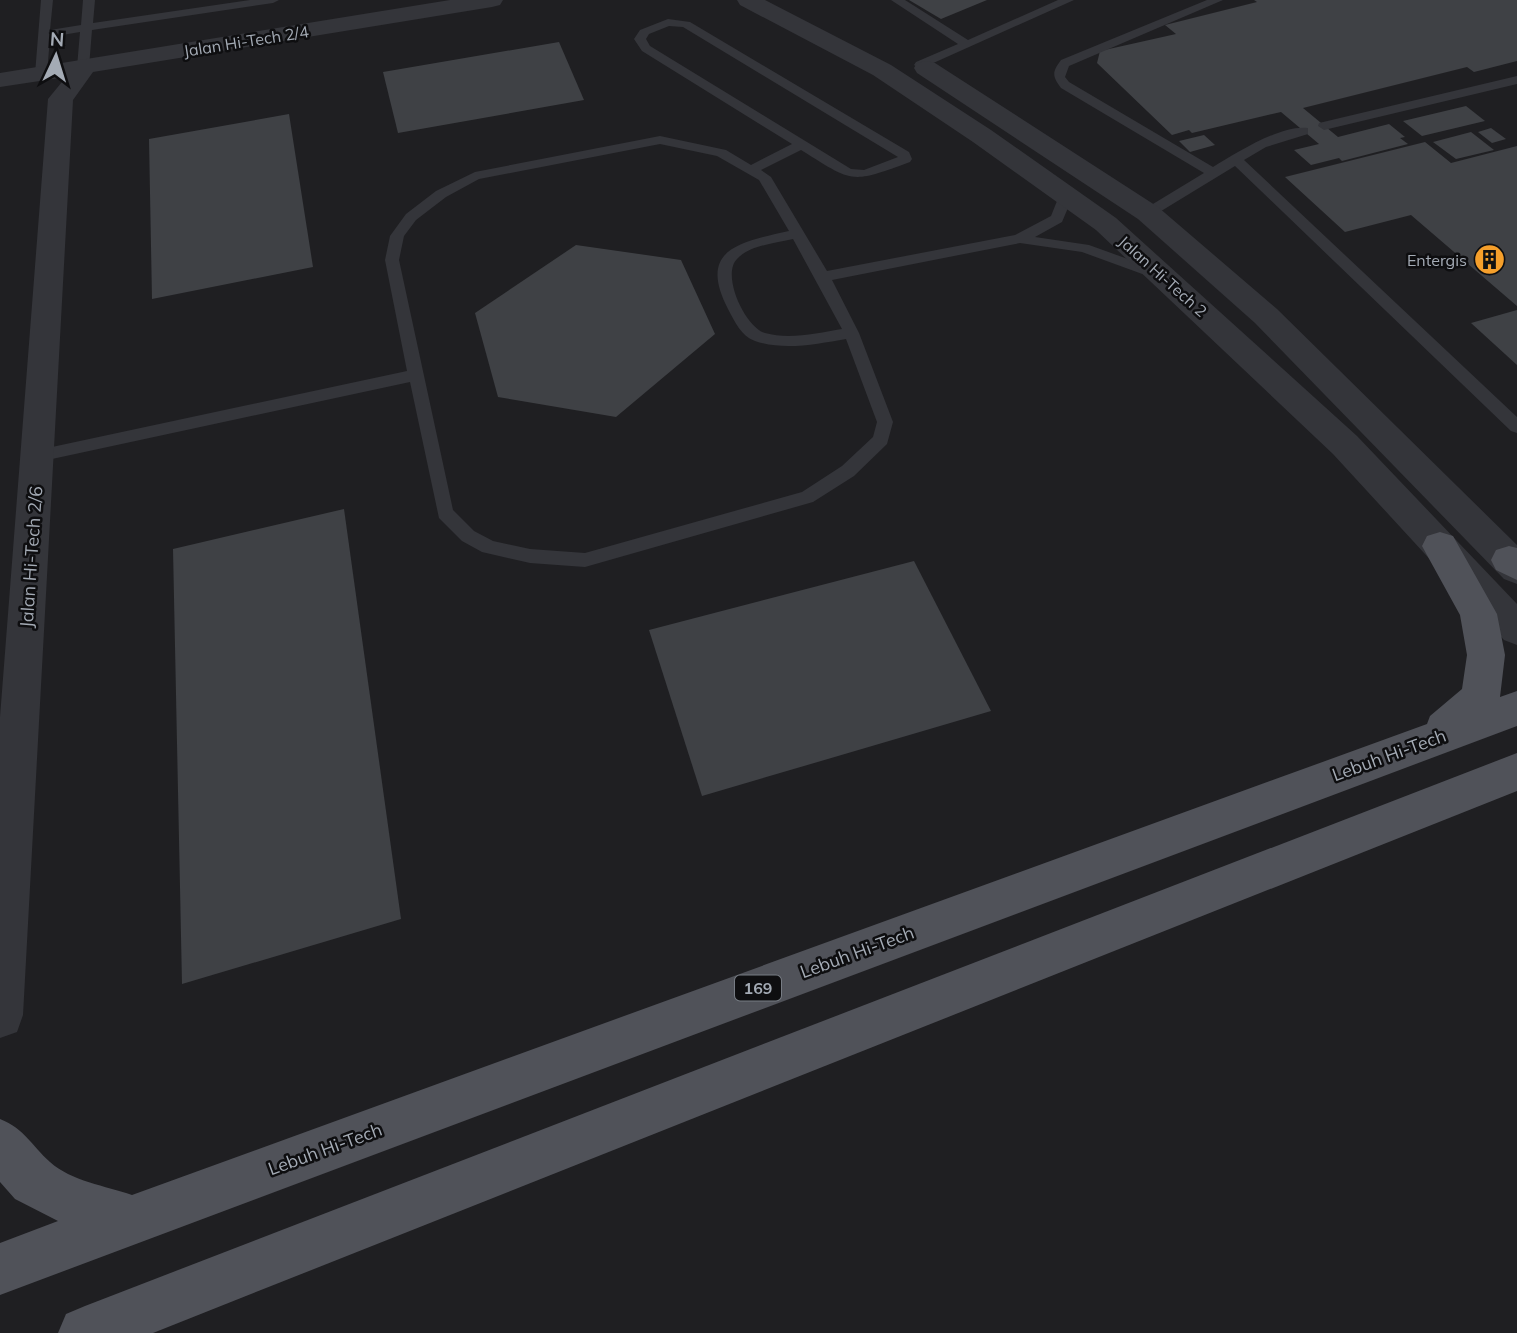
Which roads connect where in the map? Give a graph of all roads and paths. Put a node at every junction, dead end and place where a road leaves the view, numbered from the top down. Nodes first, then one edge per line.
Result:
1 (47, 0) edge
2 (89, 0) edge
3 (273, 0) edge
4 (492, 0) edge
5 (748, 0) edge
6 (797, 0) edge
7 (897, 0) edge
8 (1068, 0) edge
9 (1217, 0) edge
10 (87, 28) junction
11 (44, 34) junction
12 (966, 44) junction
13 (920, 65) junction
14 (83, 67) junction
15 (0, 80) edge
16 (1517, 80) edge
17 (51, 86) junction
18 (1324, 126) dead end
19 (1303, 131) dead end
20 (803, 144) junction
21 (1236, 159) junction
22 (751, 170) junction
23 (1213, 173) junction
24 (1066, 196) junction
25 (1148, 213) junction
26 (798, 233) junction
27 (1019, 239) junction
28 (824, 277) junction
29 (1168, 279) junction
30 (851, 333) junction
31 (415, 375) junction
32 (1517, 427) edge
33 (38, 456) junction
34 (1440, 546) junction
35 (1515, 565) edge
36 (1517, 629) edge
37 (1517, 708) edge
38 (1432, 740) junction
39 (1517, 772) edge
40 (1495, 790) edge
41 (0, 1015) edge
42 (0, 1143) edge
43 (131, 1220) junction
44 (0, 1269) edge
45 (85, 1333) edge

1 - 11 lane, Jalan Hi-Tech 2/6
2 - 10 lane
3 - 10 lane
4 - 14 street, Jalan Hi-Tech 2/4
5 - 24 street, Jalan Hi-Tech 2
6 - 13 street
7 - 12 lane
8 - 12 lane
9 - 23 lane
10 - 11 lane
10 - 14 lane
11 - 17 lane, Jalan Hi-Tech 2/6
12 - 13 lane
13 - 25 street
14 - 17 street
15 - 17 street
16 - 18 lane
17 - 33 street, Jalan Hi-Tech 2/6
19 - 21 lane
20 - 20 lane
20 - 22 lane
21 - 23 lane
21 - 32 lane
22 - 26 lane
22 - 31 lane
23 - 25 lane
24 - 27 lane
24 - 29 street, Jalan Hi-Tech 2
25 - 35 street
26 - 28 lane
26 - 30 lane
27 - 28 lane
27 - 29 lane
28 - 30 lane
29 - 34 street, Jalan Hi-Tech 2
30 - 31 lane
31 - 33 lane
33 - 41 street, Jalan Hi-Tech 2/6
34 - 36 street, Jalan Hi-Tech 2
34 - 38 main road
37 - 38 main road, Lebuh Hi-Tech / 169
38 - 43 main road, Lebuh Hi-Tech / 169
39 - 40 main road
40 - 45 main road
42 - 43 main road
43 - 44 main road, Lebuh Hi-Tech / 169

